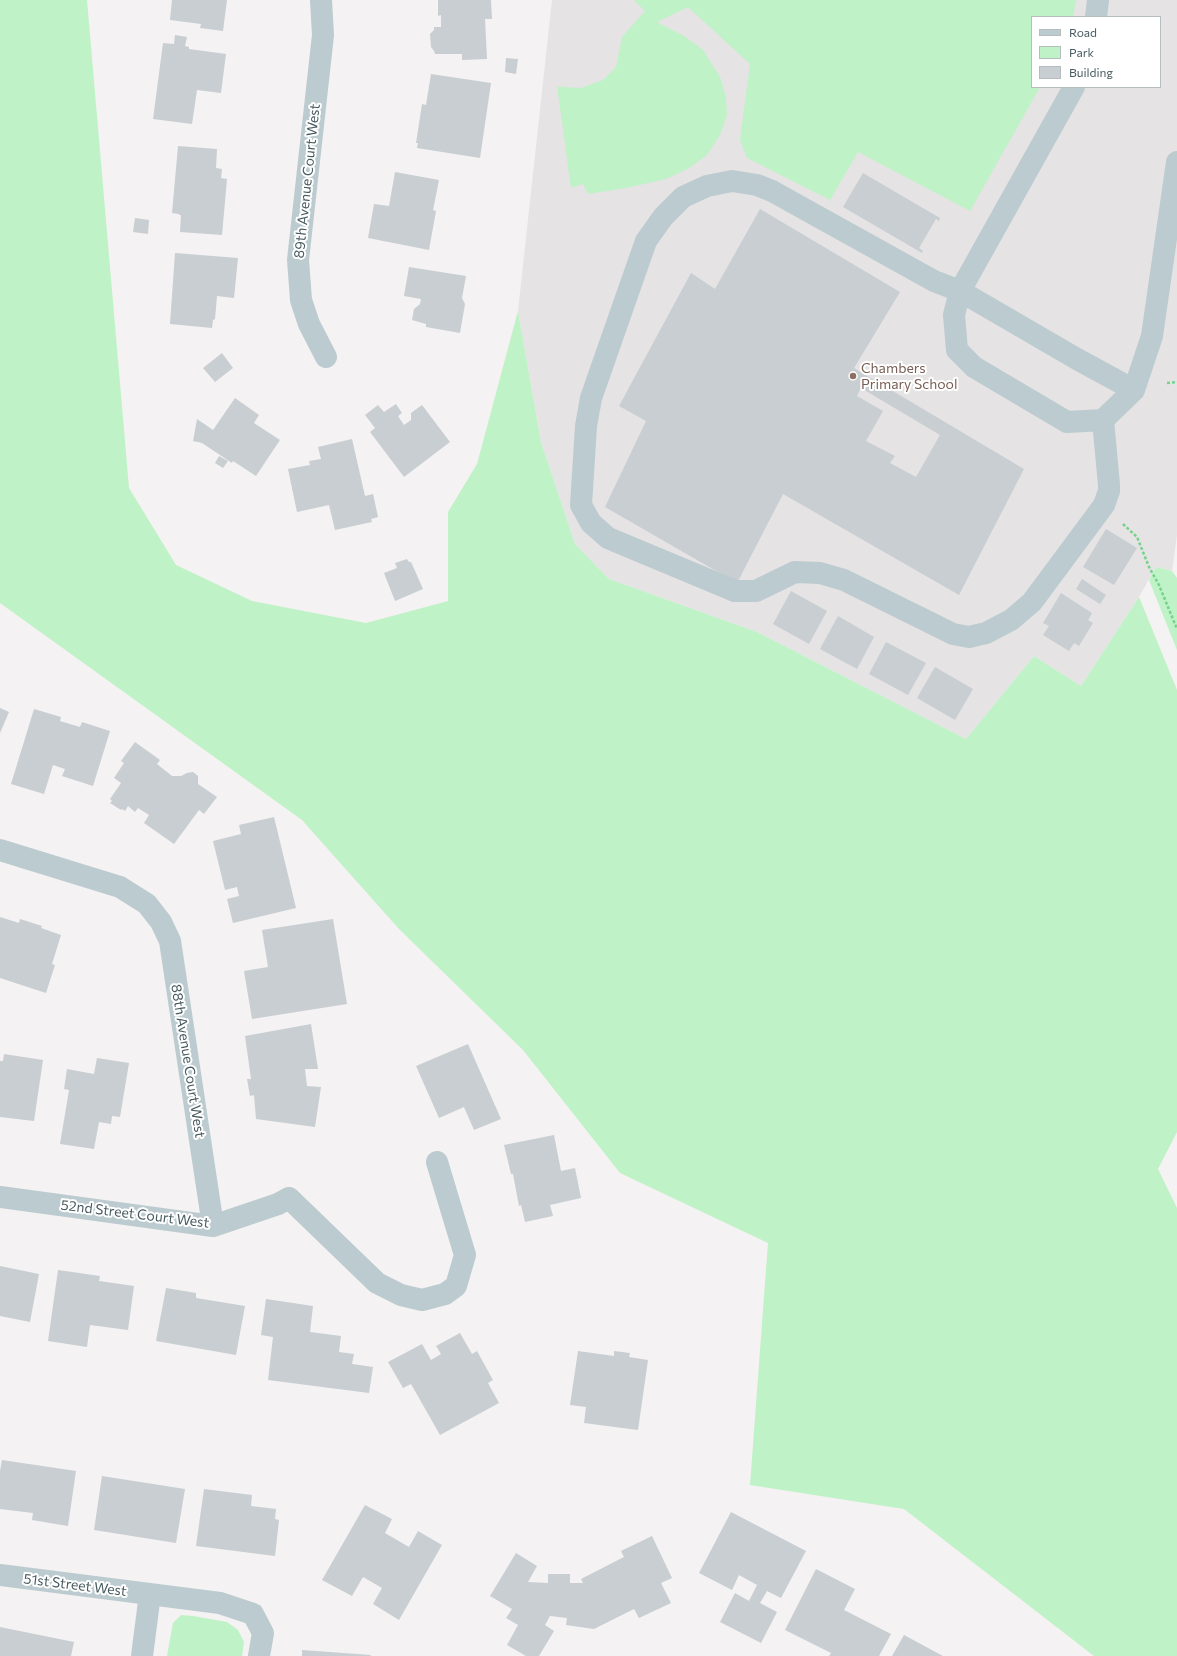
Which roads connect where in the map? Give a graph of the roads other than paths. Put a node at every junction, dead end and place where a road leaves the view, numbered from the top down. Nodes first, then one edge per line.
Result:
1 (321, 0) edge
2 (1098, 0) edge
3 (1096, 16) edge
4 (1073, 88) edge
5 (1177, 162) edge
6 (960, 291) junction
7 (326, 357) dead end
8 (1134, 390) junction
9 (1103, 420) junction
10 (0, 850) edge
11 (437, 1162) dead end
12 (0, 1196) edge
13 (213, 1226) junction
14 (0, 1575) edge
15 (150, 1594) junction
16 (142, 1656) edge
17 (259, 1656) edge

1 - 7 street, 89th Avenue Court West
2 - 3 street
4 - 6 street
5 - 8 street
6 - 8 street
6 - 9 street
6 - 9 street
8 - 9 street
10 - 13 street, 88th Avenue Court West
11 - 13 street, 52nd Street Court West
12 - 13 street, 52nd Street Court West
14 - 15 street, 51st Street West
15 - 16 street
15 - 17 street, 51st Street West

